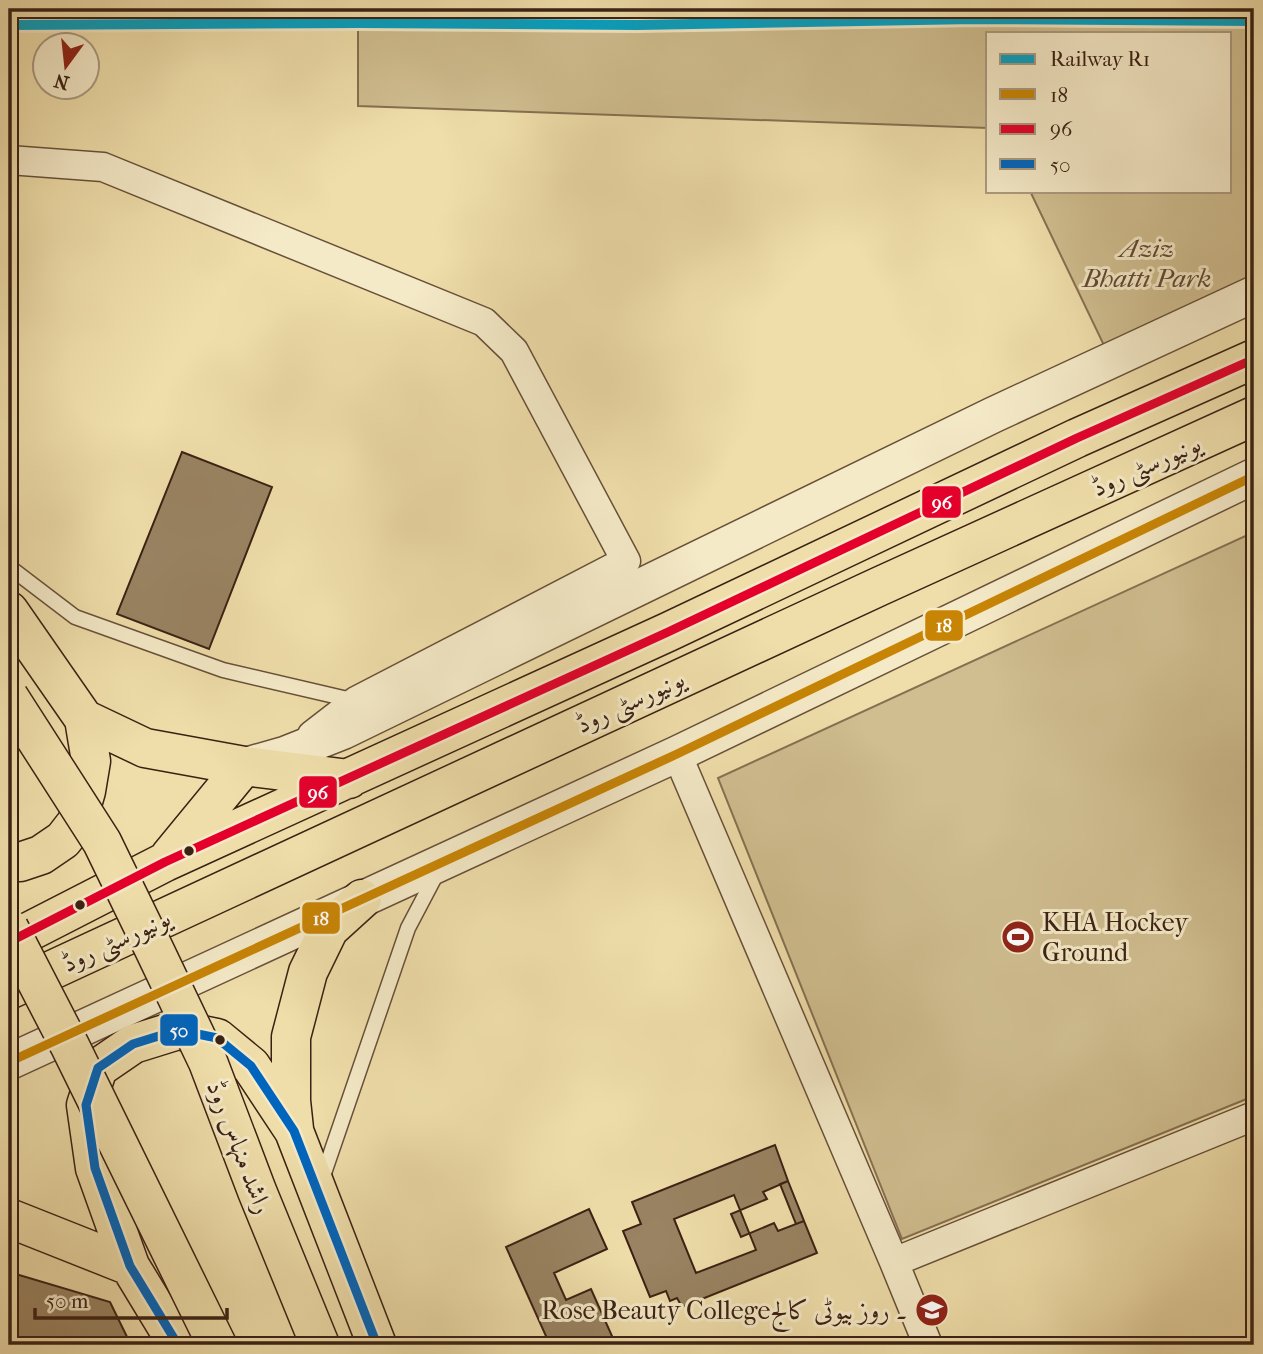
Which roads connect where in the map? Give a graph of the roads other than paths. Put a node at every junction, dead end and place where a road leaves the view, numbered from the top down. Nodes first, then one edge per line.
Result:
1 (9, 160) edge
2 (1254, 294) edge
3 (1254, 359) edge
4 (1254, 416) edge
5 (1254, 476) edge
6 (9, 564) edge
7 (632, 575) junction
8 (9, 611) edge
9 (9, 697) edge
10 (356, 701) junction
11 (84, 719) junction
12 (286, 754) junction
13 (677, 754) junction
14 (244, 766) junction
15 (349, 779) junction
16 (9, 860) edge
17 (165, 862) junction
18 (442, 863) junction
19 (362, 899) junction
20 (9, 928) edge
21 (9, 942) edge
22 (9, 990) edge
23 (9, 1062) edge
24 (1254, 1116) edge
25 (294, 1131) junction
26 (317, 1191) junction
27 (9, 1218) edge
28 (894, 1262) junction
29 (130, 1266) junction
30 (178, 1345) edge
31 (217, 1345) edge
32 (320, 1345) edge
33 (377, 1345) edge
34 (928, 1345) edge

1 - 7 street
2 - 7 street
3 - 15 main road, یونیورسٹی روڈ
4 - 22 main road, یونیورسٹی روڈ
5 - 13 street
6 - 10 lane
7 - 10 street
7 - 12 street
8 - 11 main road
9 - 32 main road, راشد منہاس روڈ, bridge
10 - 12 street
11 - 14 main road
11 - 16 main road
12 - 14 street
13 - 18 street
13 - 28 street
14 - 15 main road
14 - 17 main road
15 - 17 main road, یونیورسٹی روڈ
17 - 21 main road, یونیورسٹی روڈ
18 - 19 street
18 - 26 lane
19 - 23 street
19 - 25 main road
20 - 31 main road, bridge
24 - 28 street
25 - 26 main road
25 - 29 main road
26 - 33 main road
27 - 29 main road
28 - 34 street
29 - 30 main road

